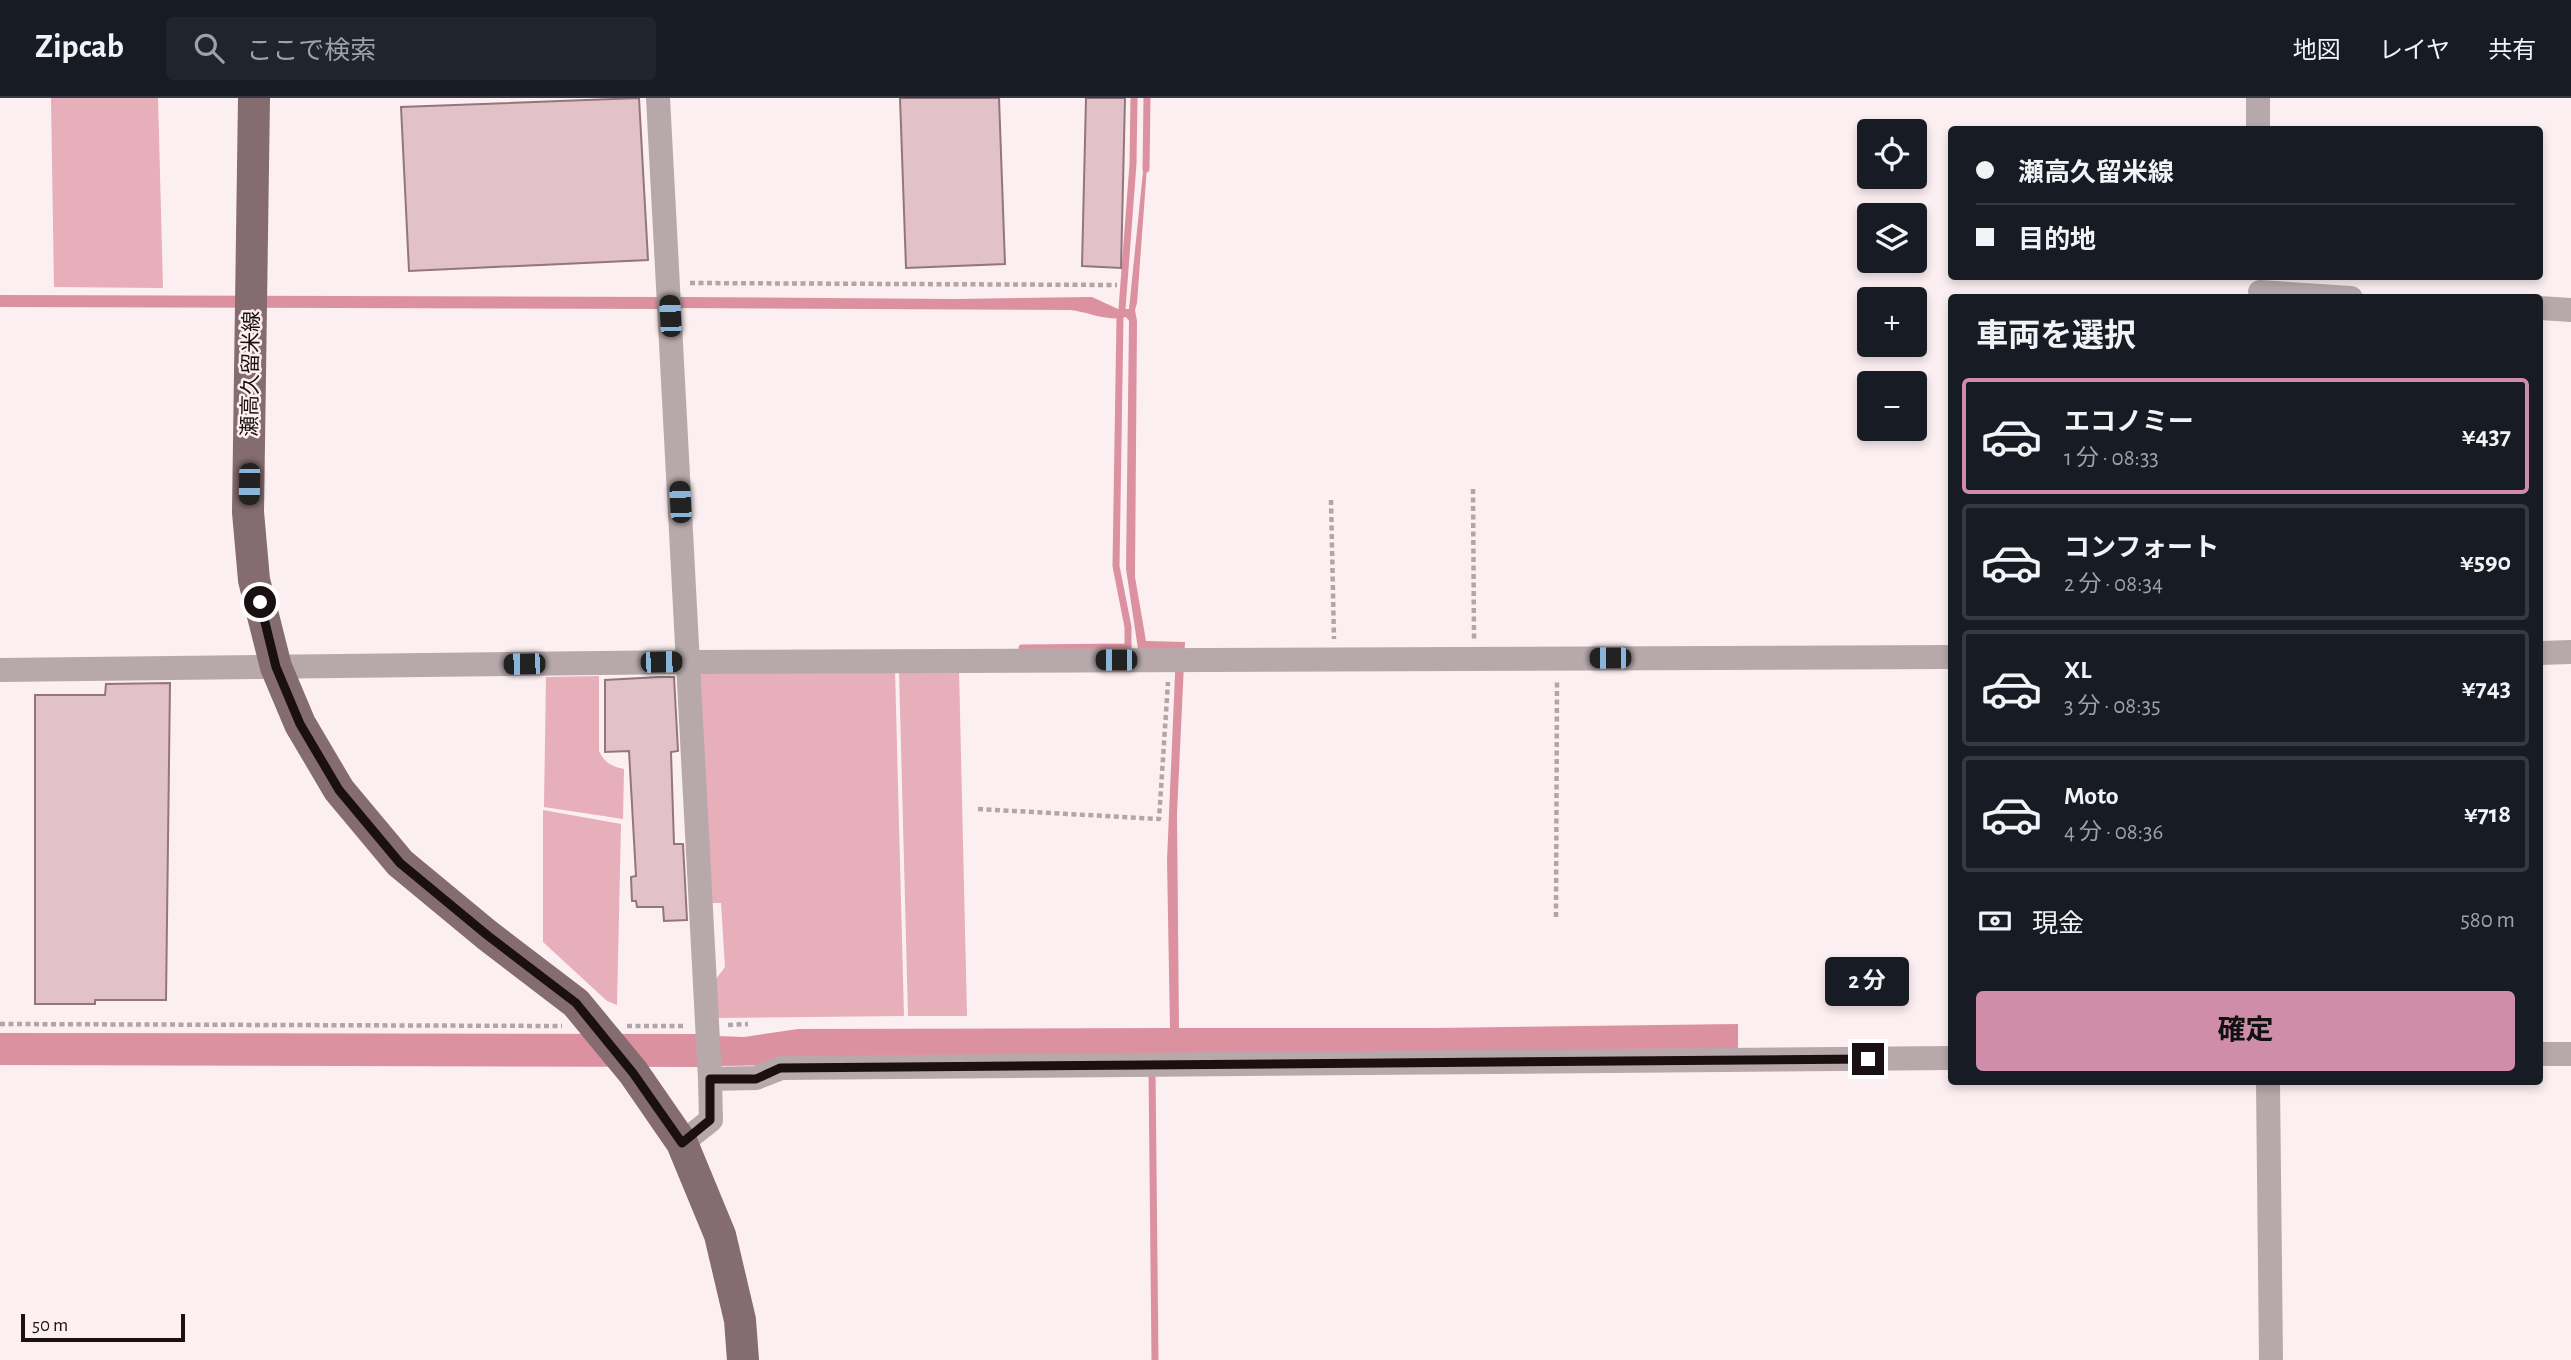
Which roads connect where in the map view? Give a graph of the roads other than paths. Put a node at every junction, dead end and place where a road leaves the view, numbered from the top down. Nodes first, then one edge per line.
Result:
1 (254, 98) edge
2 (658, 98) edge
3 (2258, 98) edge
4 (2258, 126) edge
5 (2260, 289) edge
6 (2311, 294) edge
7 (2543, 308) edge
8 (2571, 310) edge
9 (2571, 652) edge
10 (2543, 653) edge
11 (1948, 657) edge
12 (689, 662) junction
13 (276, 667) junction
14 (0, 670) edge
15 (2543, 1054) edge
16 (2571, 1054) edge
17 (1948, 1058) edge
18 (710, 1079) junction
19 (2268, 1085) edge
20 (682, 1143) junction
21 (743, 1360) edge
22 (2271, 1360) edge

1 - 13 main road, 瀬高久留米線
2 - 12 street
3 - 4 street
5 - 6 street
7 - 8 street
9 - 10 street
11 - 12 street
12 - 13 street
12 - 18 street
13 - 14 street
13 - 20 main road, 瀬高久留米線
15 - 16 street
17 - 18 street
18 - 20 street
19 - 22 street
20 - 21 main road, 瀬高久留米線

